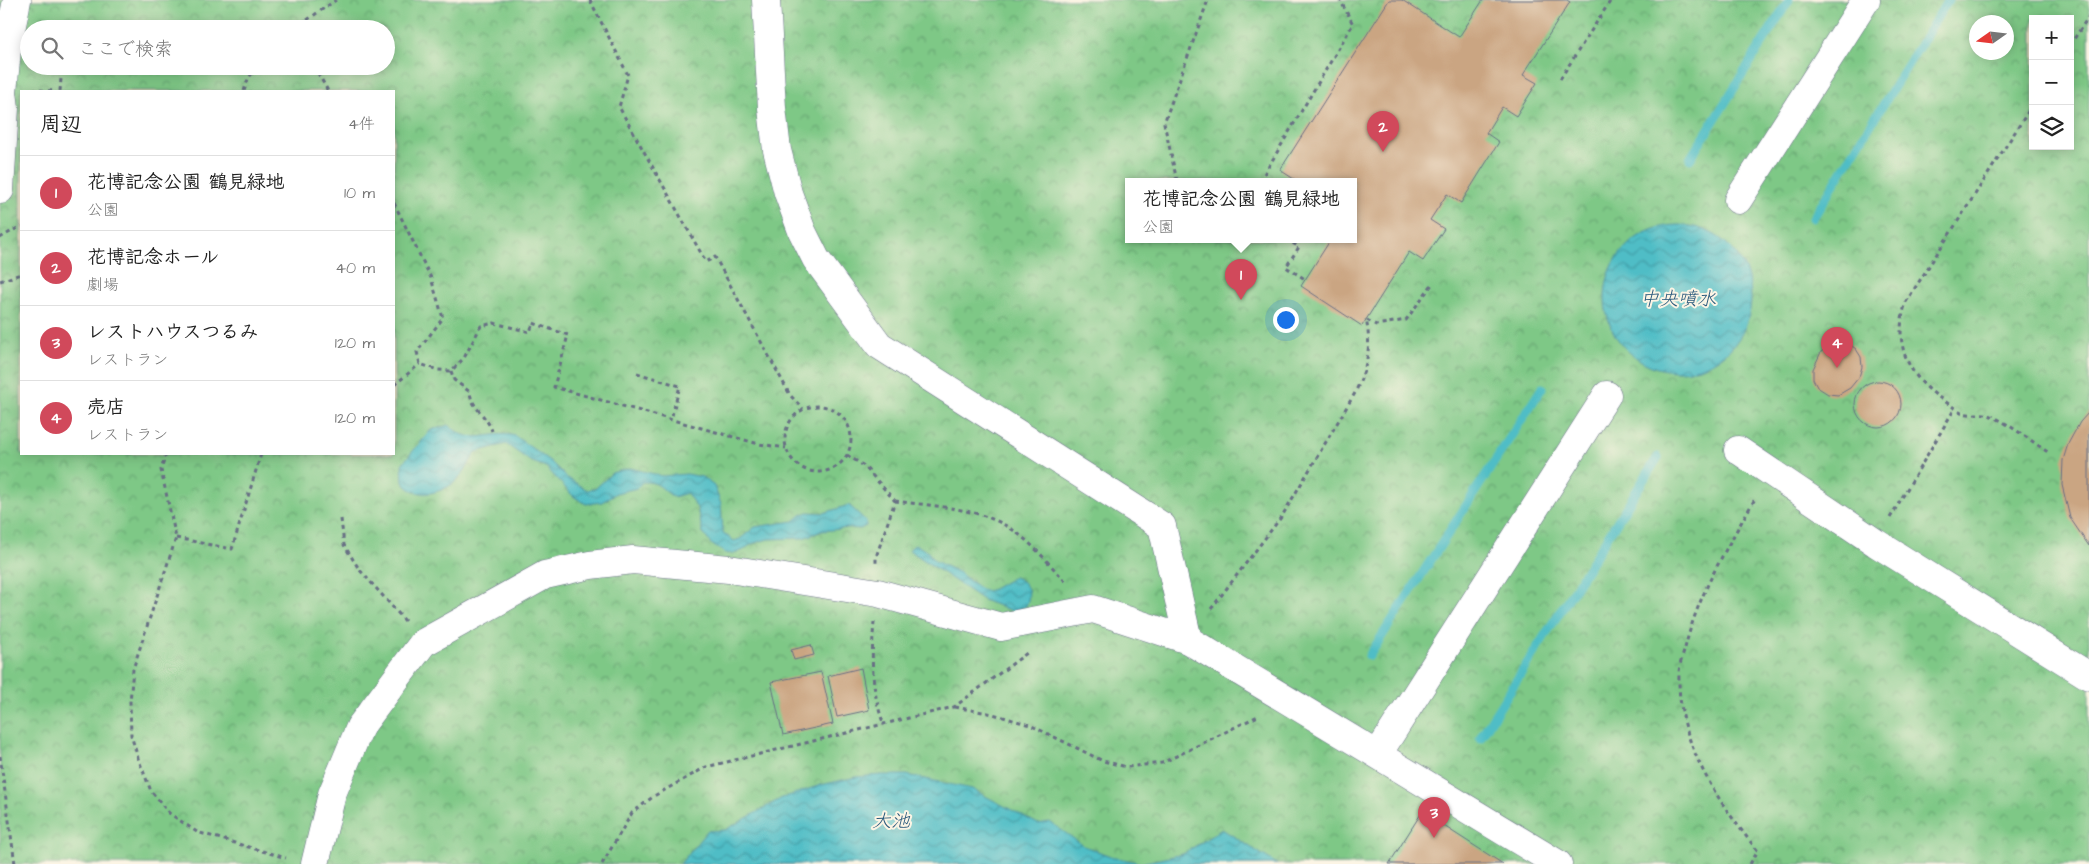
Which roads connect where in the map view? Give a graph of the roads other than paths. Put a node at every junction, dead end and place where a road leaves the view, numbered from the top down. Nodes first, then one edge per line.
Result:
1 (17, 0) edge
2 (766, 0) edge
3 (1866, 0) edge
4 (0, 190) edge
5 (1738, 200) dead end
6 (1607, 395) dead end
7 (1738, 450) dead end
8 (1188, 640) junction
9 (2089, 676) edge
10 (1378, 754) junction
11 (303, 861) edge
12 (1558, 864) edge

1 - 4 street
2 - 8 street
3 - 5 street
6 - 10 street
7 - 9 street
8 - 10 street
8 - 11 street
10 - 12 street

